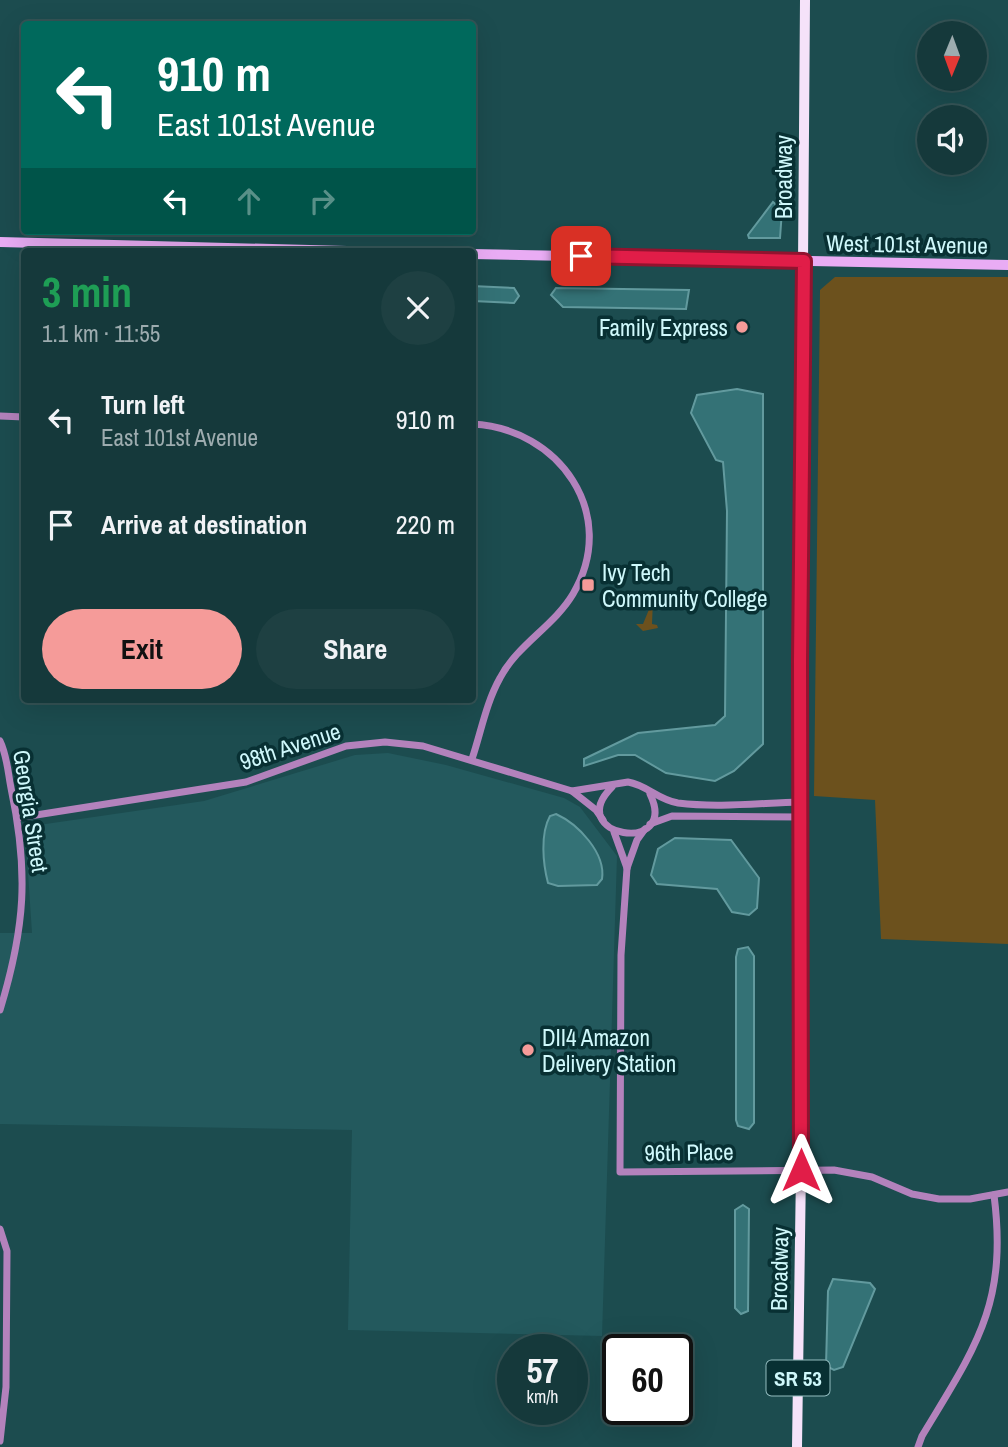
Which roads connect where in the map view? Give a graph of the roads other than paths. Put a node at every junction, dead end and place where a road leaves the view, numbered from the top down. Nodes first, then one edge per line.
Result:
1 (805, 0) edge
2 (0, 243) edge
3 (211, 248) edge
4 (476, 254) edge
5 (804, 261) junction
6 (1008, 265) edge
7 (0, 416) edge
8 (21, 417) edge
9 (476, 425) edge
10 (0, 741) edge
11 (472, 759) junction
12 (612, 787) junction
13 (572, 791) junction
14 (650, 794) junction
15 (800, 802) junction
16 (800, 817) junction
17 (17, 818) junction
18 (603, 820) junction
19 (647, 827) junction
20 (614, 832) junction
21 (627, 868) junction
22 (0, 1010) edge
23 (801, 1170) junction
24 (1008, 1192) edge
25 (994, 1195) junction
26 (0, 1229) edge
27 (0, 1441) edge
28 (797, 1447) edge
29 (918, 1447) edge

1 - 5 main road, Broadway / SR 53
2 - 3 street
4 - 5 street, West 101st Avenue
5 - 6 street, West 101st Avenue
5 - 15 main road, Broadway / SR 53
7 - 8 street
9 - 11 street
10 - 17 street, Georgia Street
11 - 13 street, 98th Avenue
11 - 17 street, 98th Avenue
12 - 13 street, 98th Avenue
12 - 14 street, 98th Avenue
12 - 18 street
13 - 18 street, 98th Avenue
14 - 15 street, 98th Avenue
14 - 19 street
15 - 16 main road, Broadway / SR 53
16 - 19 street
16 - 23 main road, Broadway / SR 53
17 - 22 street, Georgia Street
18 - 20 street, 98th Avenue
19 - 20 street
19 - 21 street
20 - 21 street
21 - 23 street, 96th Place
23 - 25 street, 96th Place
23 - 28 main road, Broadway / SR 53
24 - 25 street, 96th Place
25 - 29 street
26 - 27 street

